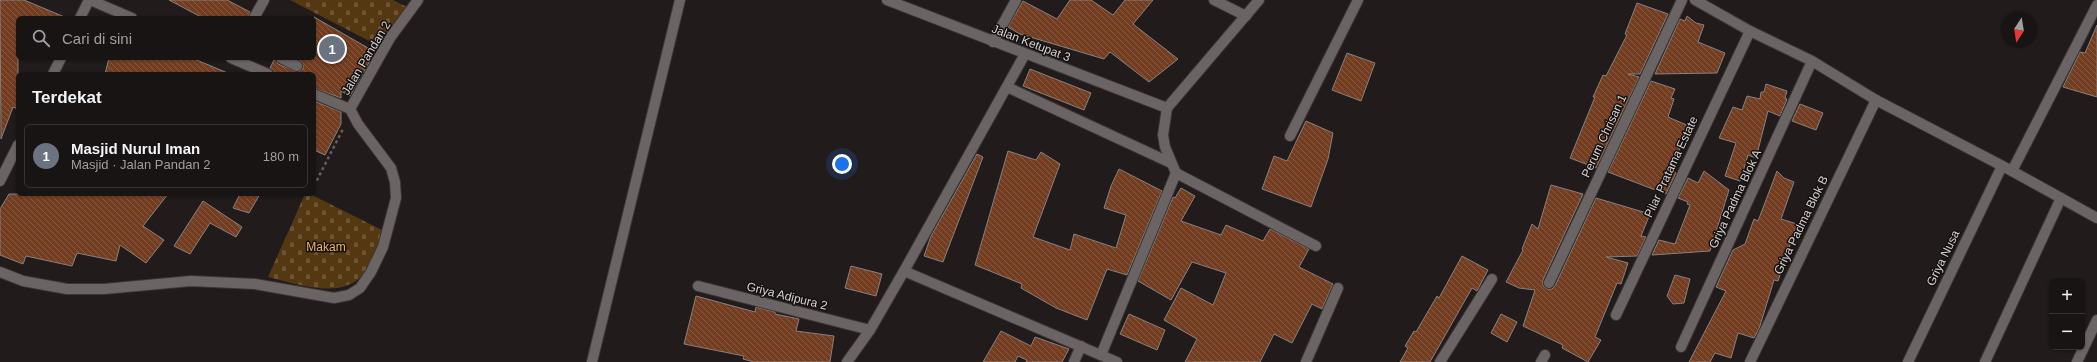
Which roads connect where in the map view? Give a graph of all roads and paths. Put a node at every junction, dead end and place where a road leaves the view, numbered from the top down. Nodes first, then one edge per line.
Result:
1 (89, 0) edge
2 (264, 0) edge
3 (418, 0) edge
4 (680, 0) edge
5 (887, 0) edge
6 (1016, 0) edge
7 (1214, 0) edge
8 (1259, 0) edge
9 (1358, 0) edge
10 (1682, 0) edge
11 (1695, 0) edge
12 (2097, 5) edge
13 (81, 16) edge
14 (127, 16) edge
15 (255, 16) edge
16 (1246, 16) junction
17 (1750, 31) junction
18 (993, 42) junction
19 (1026, 54) junction
20 (60, 60) edge
21 (236, 60) edge
22 (285, 60) edge
23 (1812, 61) junction
24 (297, 66) dead end
25 (54, 72) edge
26 (264, 72) edge
27 (1007, 87) junction
28 (316, 95) edge
29 (1876, 100) junction
30 (1167, 108) junction
31 (351, 111) junction
32 (1290, 136) dead end
33 (16, 149) edge
34 (1171, 163) junction
35 (2002, 166) junction
36 (2012, 171) junction
37 (1176, 173) junction
38 (0, 181) edge
39 (316, 182) edge
40 (309, 196) edge
41 (2061, 198) junction
42 (307, 200) dead end
43 (2097, 218) edge
44 (1316, 246) dead end
45 (904, 271) junction
46 (0, 272) edge
47 (1492, 280) dead end
48 (1549, 283) dead end
49 (698, 286) dead end
50 (1338, 288) dead end
51 (1616, 315) dead end
52 (2097, 320) edge
53 (870, 330) junction
54 (1081, 346) junction
55 (1681, 347) dead end
56 (1102, 355) junction
57 (592, 362) edge
58 (847, 362) edge
59 (1074, 362) edge
60 (1117, 362) edge
61 (1306, 362) edge
62 (1440, 362) edge
63 (1750, 362) edge
64 (1908, 362) edge
65 (1984, 362) edge
66 (2076, 362) edge

1 - 13 street
1 - 14 street
2 - 15 street
3 - 31 street, Jalan Pandan 2
4 - 57 street
5 - 18 street, Jalan Ketupat 3
6 - 18 street
7 - 16 street
8 - 16 street
9 - 32 street
10 - 48 street, Perum Chrisan 1
11 - 17 street
12 - 36 street
16 - 30 street
17 - 23 street
17 - 51 street, Pilar Pratama Estate
18 - 19 street, Jalan Ketupat 3
19 - 27 street
19 - 30 street, Jalan Ketupat 3
20 - 25 street
21 - 26 street
22 - 24 street
23 - 29 street
23 - 55 street, Griya Padma Blok A
27 - 34 street
27 - 45 street
28 - 31 street
29 - 35 street
29 - 63 street, Griya Padma Blok B
30 - 34 street
31 - 39 path
31 - 46 street
33 - 38 street
34 - 37 street
35 - 36 street
35 - 64 street, Griya Nusa
36 - 41 street
37 - 44 street
37 - 56 street
40 - 42 path
41 - 43 street
41 - 65 street
45 - 53 street
45 - 54 street
47 - 62 street
49 - 53 street, Griya Adipura 2
50 - 61 street
52 - 66 street
53 - 58 street
54 - 56 street
54 - 59 street
56 - 60 street

